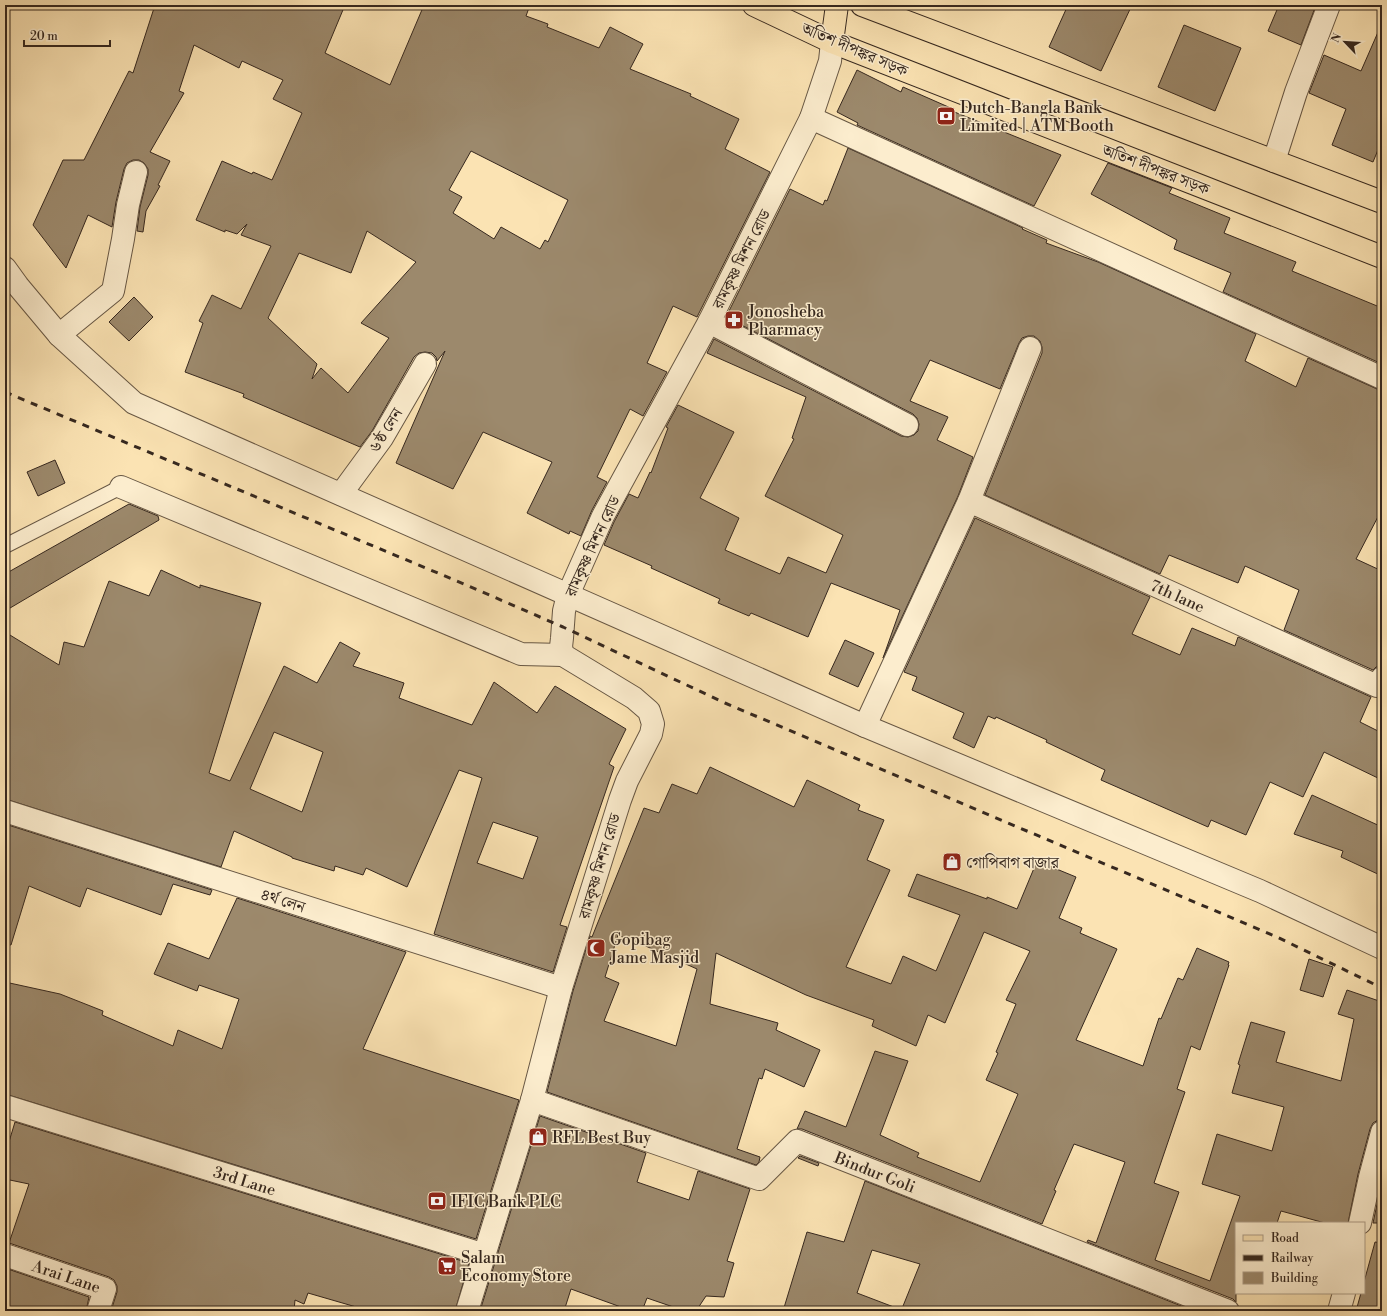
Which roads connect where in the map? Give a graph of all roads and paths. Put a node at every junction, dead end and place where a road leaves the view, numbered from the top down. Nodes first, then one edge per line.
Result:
1 (754, 5) edge
2 (837, 5) edge
3 (862, 5) edge
4 (1329, 5) edge
5 (832, 42) junction
6 (811, 118) junction
7 (1274, 161) junction
8 (136, 172) dead end
9 (1382, 202) edge
10 (1382, 257) edge
11 (5, 268) edge
12 (709, 322) junction
13 (59, 335) junction
14 (1030, 348) dead end
15 (425, 364) dead end
16 (1382, 378) edge
17 (907, 425) dead end
18 (121, 487) joint
19 (341, 494) junction
20 (969, 501) junction
21 (5, 546) edge
22 (568, 595) junction
23 (563, 655) junction
24 (1382, 678) edge
25 (865, 726) junction
26 (5, 811) edge
27 (1382, 948) edge
28 (561, 988) junction
29 (532, 1100) junction
30 (5, 1106) edge
31 (1382, 1132) edge
32 (1360, 1222) edge
33 (5, 1255) edge
34 (484, 1255) junction
35 (1344, 1294) edge
36 (98, 1311) edge
37 (467, 1311) edge
38 (1228, 1311) edge
39 (1339, 1311) edge

1 - 5 main road, অতিশ দীপঙ্কর সড়ক
2 - 5 main road
3 - 7 main road
4 - 7 street
5 - 6 street, রামকৃষ্ণ মিশন রোড
5 - 10 main road, অতিশ দীপঙ্কর সড়ক
6 - 12 street, রামকৃষ্ণ মিশন রোড
6 - 16 street
7 - 9 main road
8 - 13 street
11 - 13 street
12 - 17 street
12 - 22 street, রামকৃষ্ণ মিশন রোড
13 - 19 street
14 - 20 street
15 - 19 street, ৬ষ্ঠ লেন
18 - 21 lane
18 - 23 street
19 - 22 street
20 - 24 street, 7th lane
20 - 25 street
22 - 23 street, রামকৃষ্ণ মিশন রোড
22 - 25 street
23 - 28 street, রামকৃষ্ণ মিশন রোড
25 - 27 street
26 - 28 street, ৪র্থ লেন
28 - 29 street, রামকৃষ্ণ মিশন রোড
29 - 34 street, রামকৃষ্ণ মিশন রোড
29 - 38 street, Bindur Goli
30 - 34 street, 3rd Lane
31 - 32 street
33 - 36 street, Arai Lane
34 - 37 street, রামকৃষ্ণ মিশন রোড
35 - 39 street

